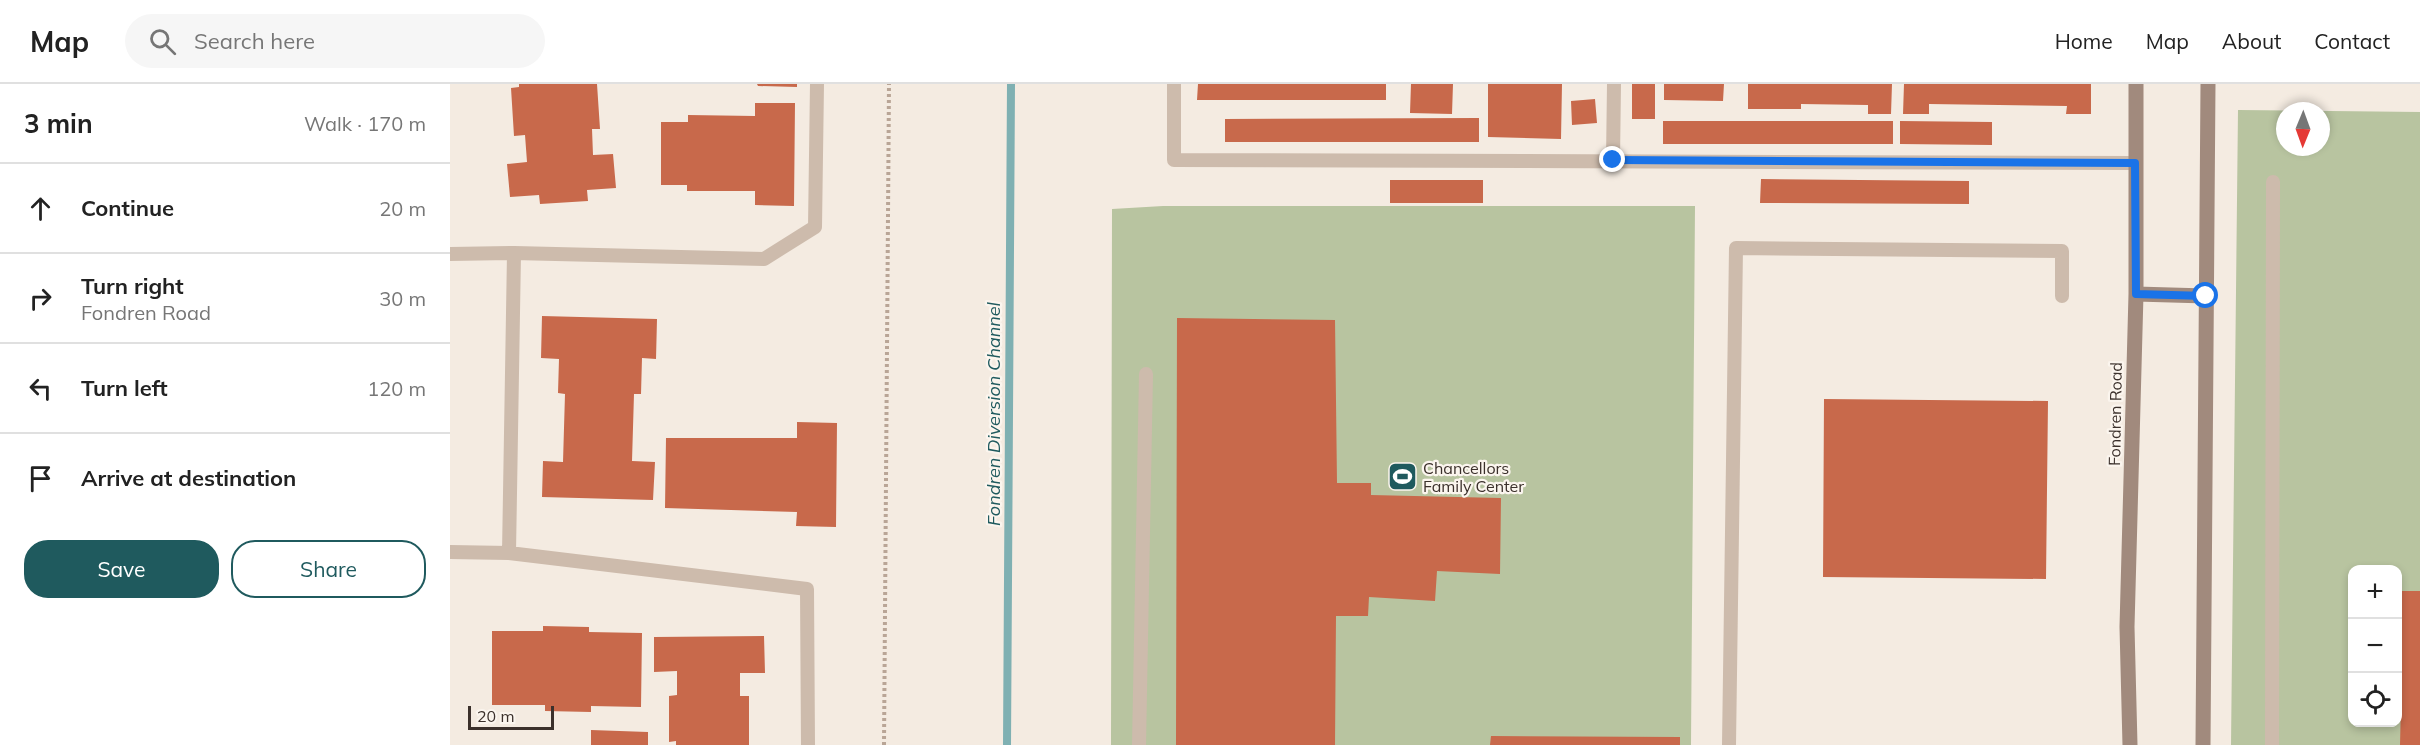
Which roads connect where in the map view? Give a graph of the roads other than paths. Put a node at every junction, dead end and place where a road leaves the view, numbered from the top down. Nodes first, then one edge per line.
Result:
1 (817, 84) edge
2 (1174, 84) edge
3 (1614, 84) edge
4 (2136, 84) edge
5 (2208, 84) edge
6 (1613, 160) junction
7 (2135, 163) junction
8 (2273, 182) dead end
9 (450, 254) edge
10 (514, 254) junction
11 (2136, 294) junction
12 (2062, 296) dead end
13 (2206, 296) junction
14 (1146, 374) dead end
15 (450, 552) edge
16 (509, 553) junction
17 (808, 745) edge
18 (1139, 745) edge
19 (1729, 745) edge
20 (2130, 745) edge
21 (2203, 745) edge
22 (2272, 745) edge

1 - 10 lane
2 - 6 lane
3 - 6 lane
4 - 7 main road, Fondren Road
5 - 13 main road
6 - 7 lane
7 - 11 main road, Fondren Road
8 - 22 lane
9 - 10 lane
10 - 16 lane
11 - 13 main road
11 - 20 main road, Fondren Road
12 - 19 lane
13 - 21 main road
14 - 18 lane
15 - 16 lane
16 - 17 lane

